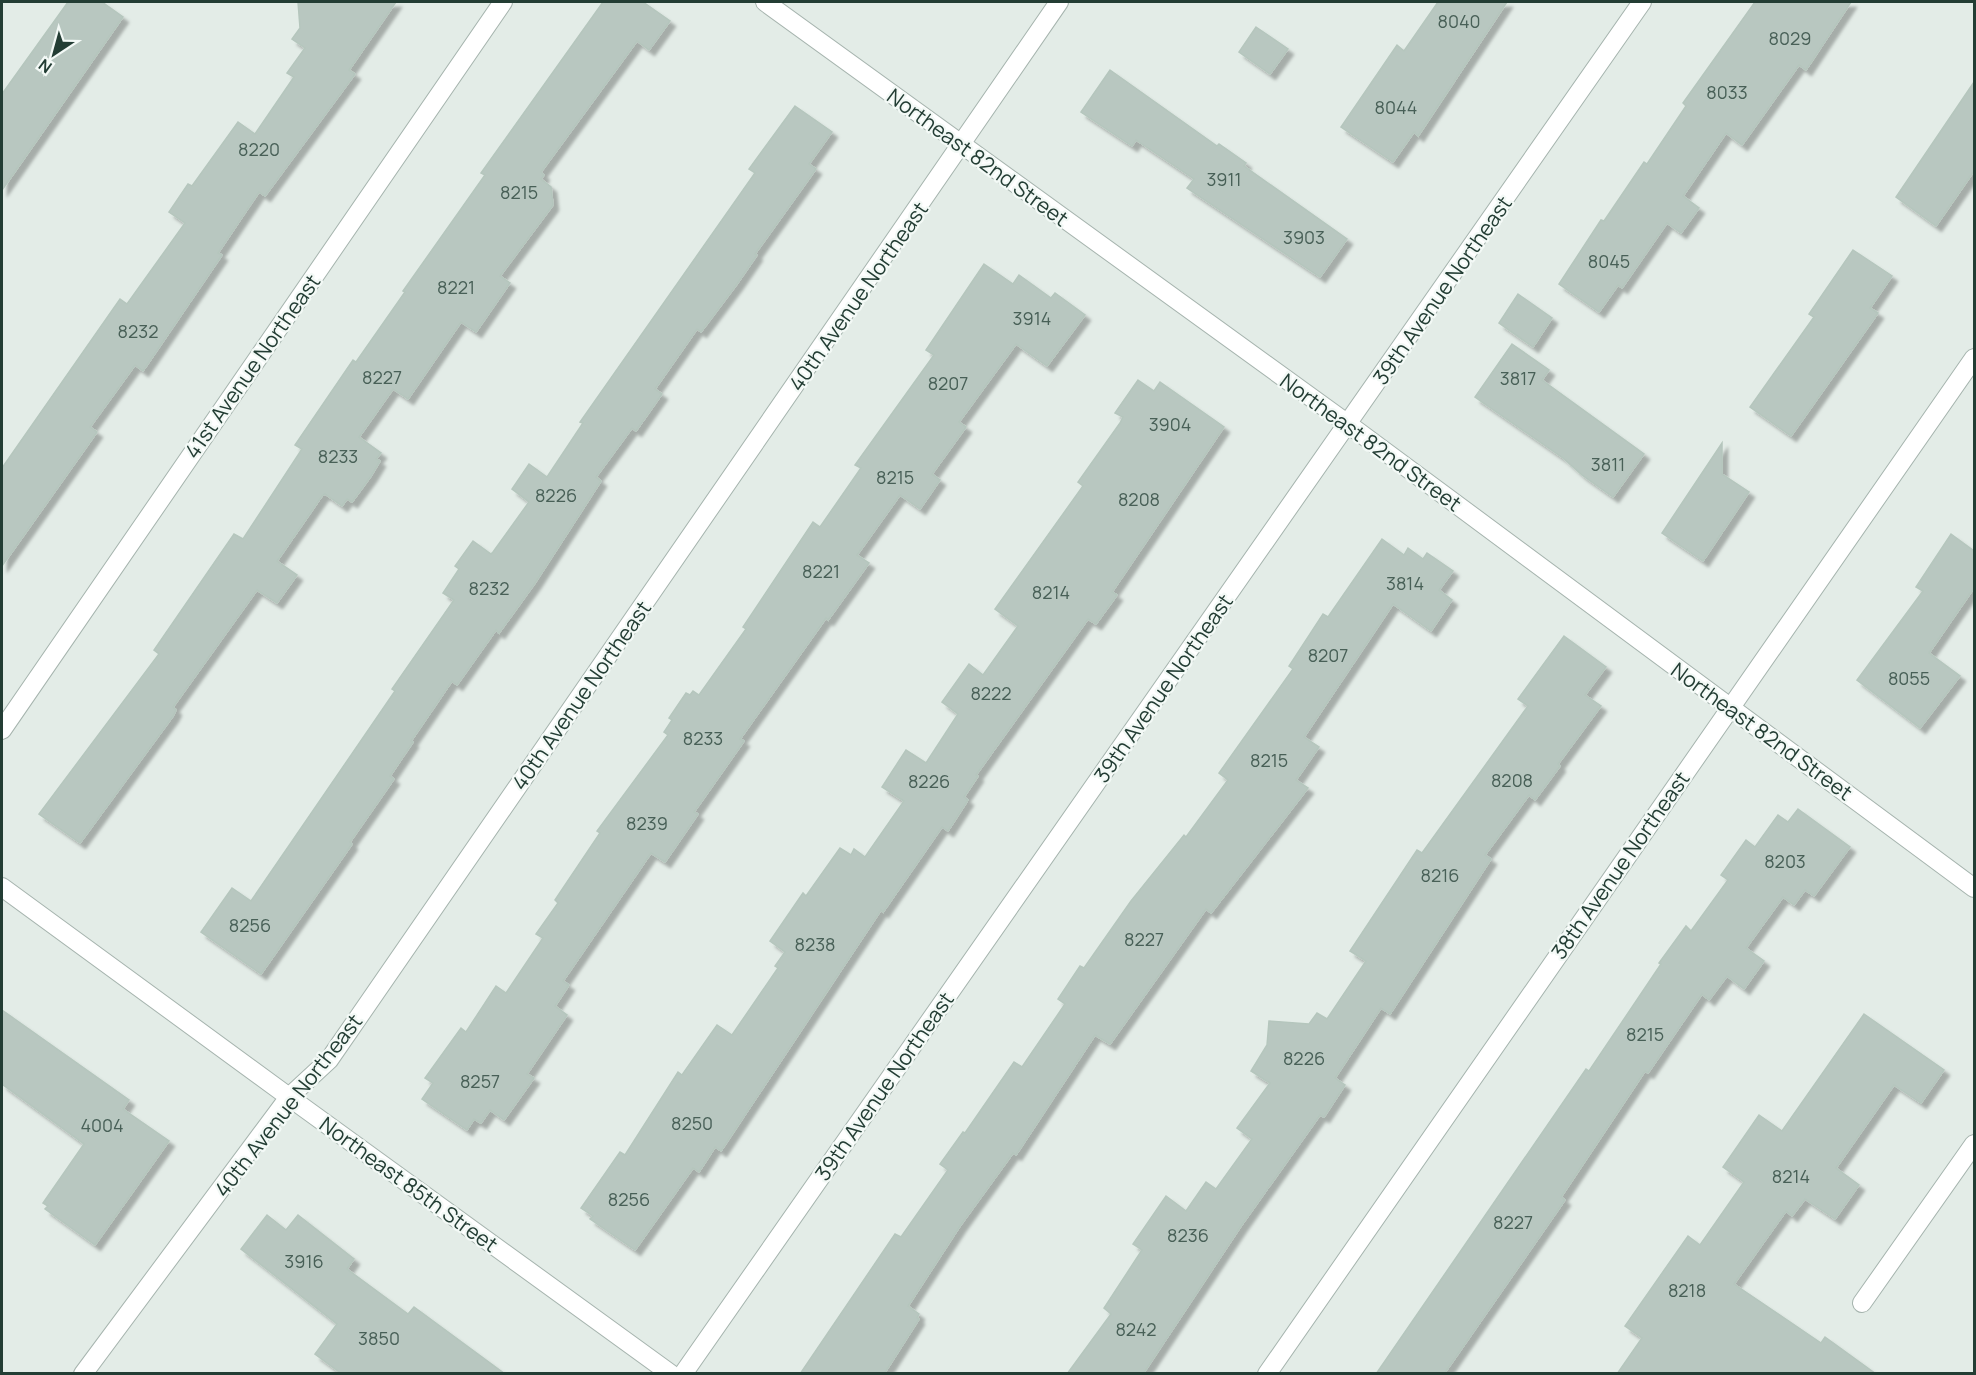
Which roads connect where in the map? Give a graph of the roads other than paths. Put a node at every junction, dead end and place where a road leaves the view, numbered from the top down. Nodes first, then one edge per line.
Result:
1 (503, 2) edge
2 (765, 2) edge
3 (1059, 2) edge
4 (1642, 2) edge
5 (962, 145) junction
6 (1974, 358) edge
7 (1348, 424) junction
8 (1730, 707) junction
9 (2, 730) edge
10 (2, 887) edge
11 (1974, 888) edge
12 (289, 1097) junction
13 (1974, 1144) edge
14 (1862, 1303) dead end
15 (83, 1374) edge
16 (671, 1374) edge
17 (683, 1374) edge
18 (1267, 1374) edge

1 - 9 street, 41st Avenue Northeast
2 - 5 street, Northeast 82nd Street
3 - 5 street, 40th Avenue Northeast
4 - 7 street, 39th Avenue Northeast
5 - 7 street, Northeast 82nd Street
5 - 12 street, 40th Avenue Northeast
6 - 8 street, 38th Avenue Northeast
7 - 8 street, Northeast 82nd Street
7 - 17 street, 39th Avenue Northeast
8 - 11 street, Northeast 82nd Street
8 - 18 street, 38th Avenue Northeast
10 - 12 street, Northeast 85th Street
12 - 15 street, 40th Avenue Northeast
12 - 16 street, Northeast 85th Street
13 - 14 street

